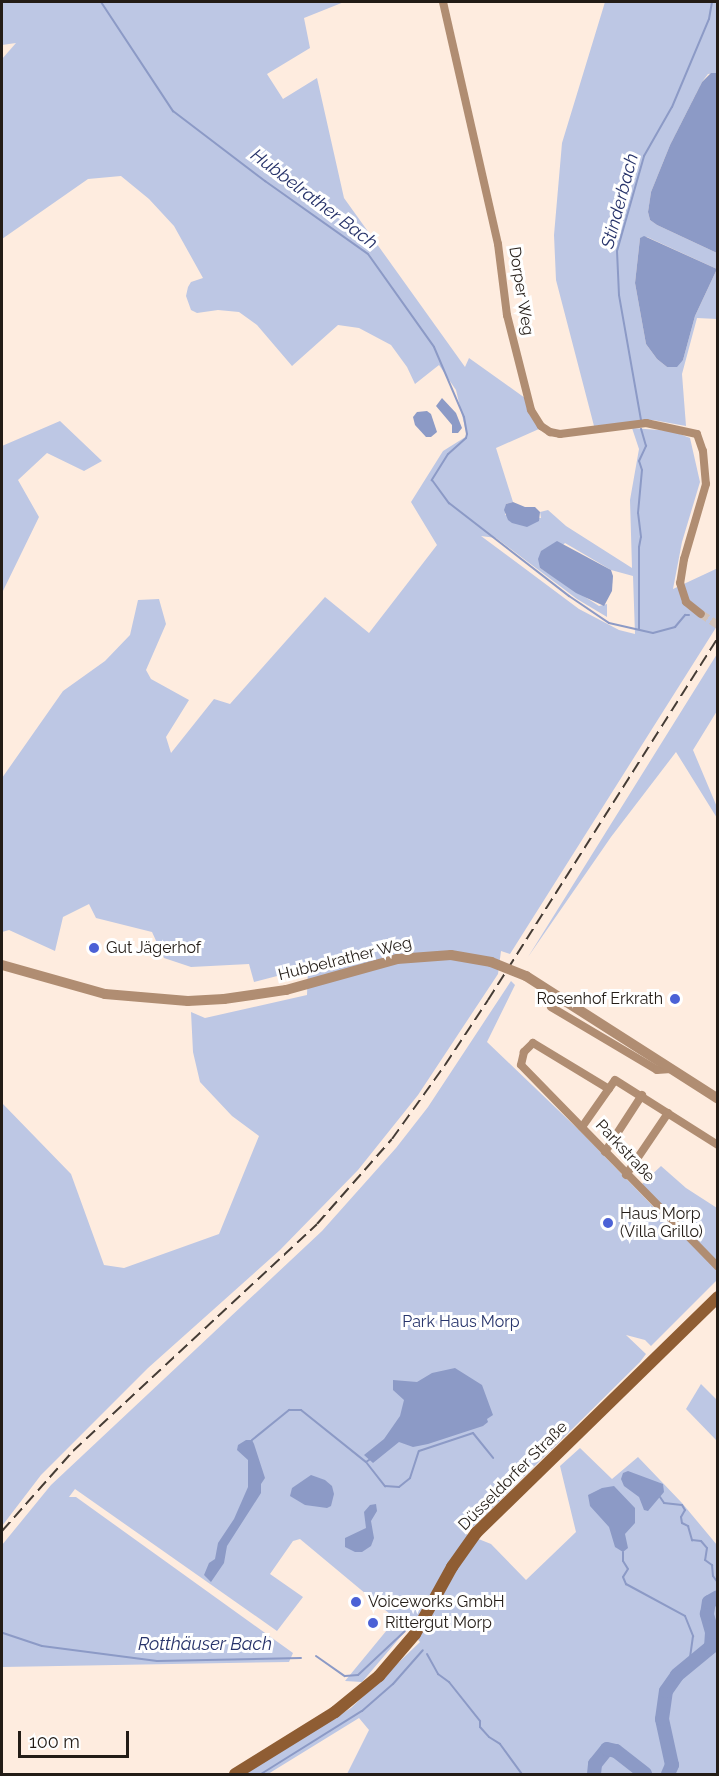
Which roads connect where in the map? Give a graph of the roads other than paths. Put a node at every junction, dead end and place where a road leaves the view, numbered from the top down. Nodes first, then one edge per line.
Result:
1 (443, 2) edge
2 (701, 614) tunnel mouth
3 (2, 965) edge
4 (551, 1007) dead end
5 (671, 1069) junction
6 (609, 1089) junction
7 (642, 1095) junction
8 (717, 1099) edge
9 (668, 1113) junction
10 (582, 1127) junction
11 (717, 1145) edge
12 (605, 1152) junction
13 (626, 1175) junction
14 (717, 1267) edge
15 (717, 1297) edge
16 (235, 1774) edge

1 - 2 street, Dorper Weg
3 - 5 street, Hubbelrather Weg, bridge
4 - 5 street, Hubbelrather Weg
5 - 8 street, Hubbelrather Weg
6 - 7 street
6 - 10 street
6 - 10 street, Parkstraße
7 - 9 street
7 - 12 street
9 - 11 street
9 - 13 street
10 - 12 street, Parkstraße
12 - 13 street, Parkstraße
13 - 14 street, Parkstraße
15 - 16 main road, Düsseldorfer Straße

